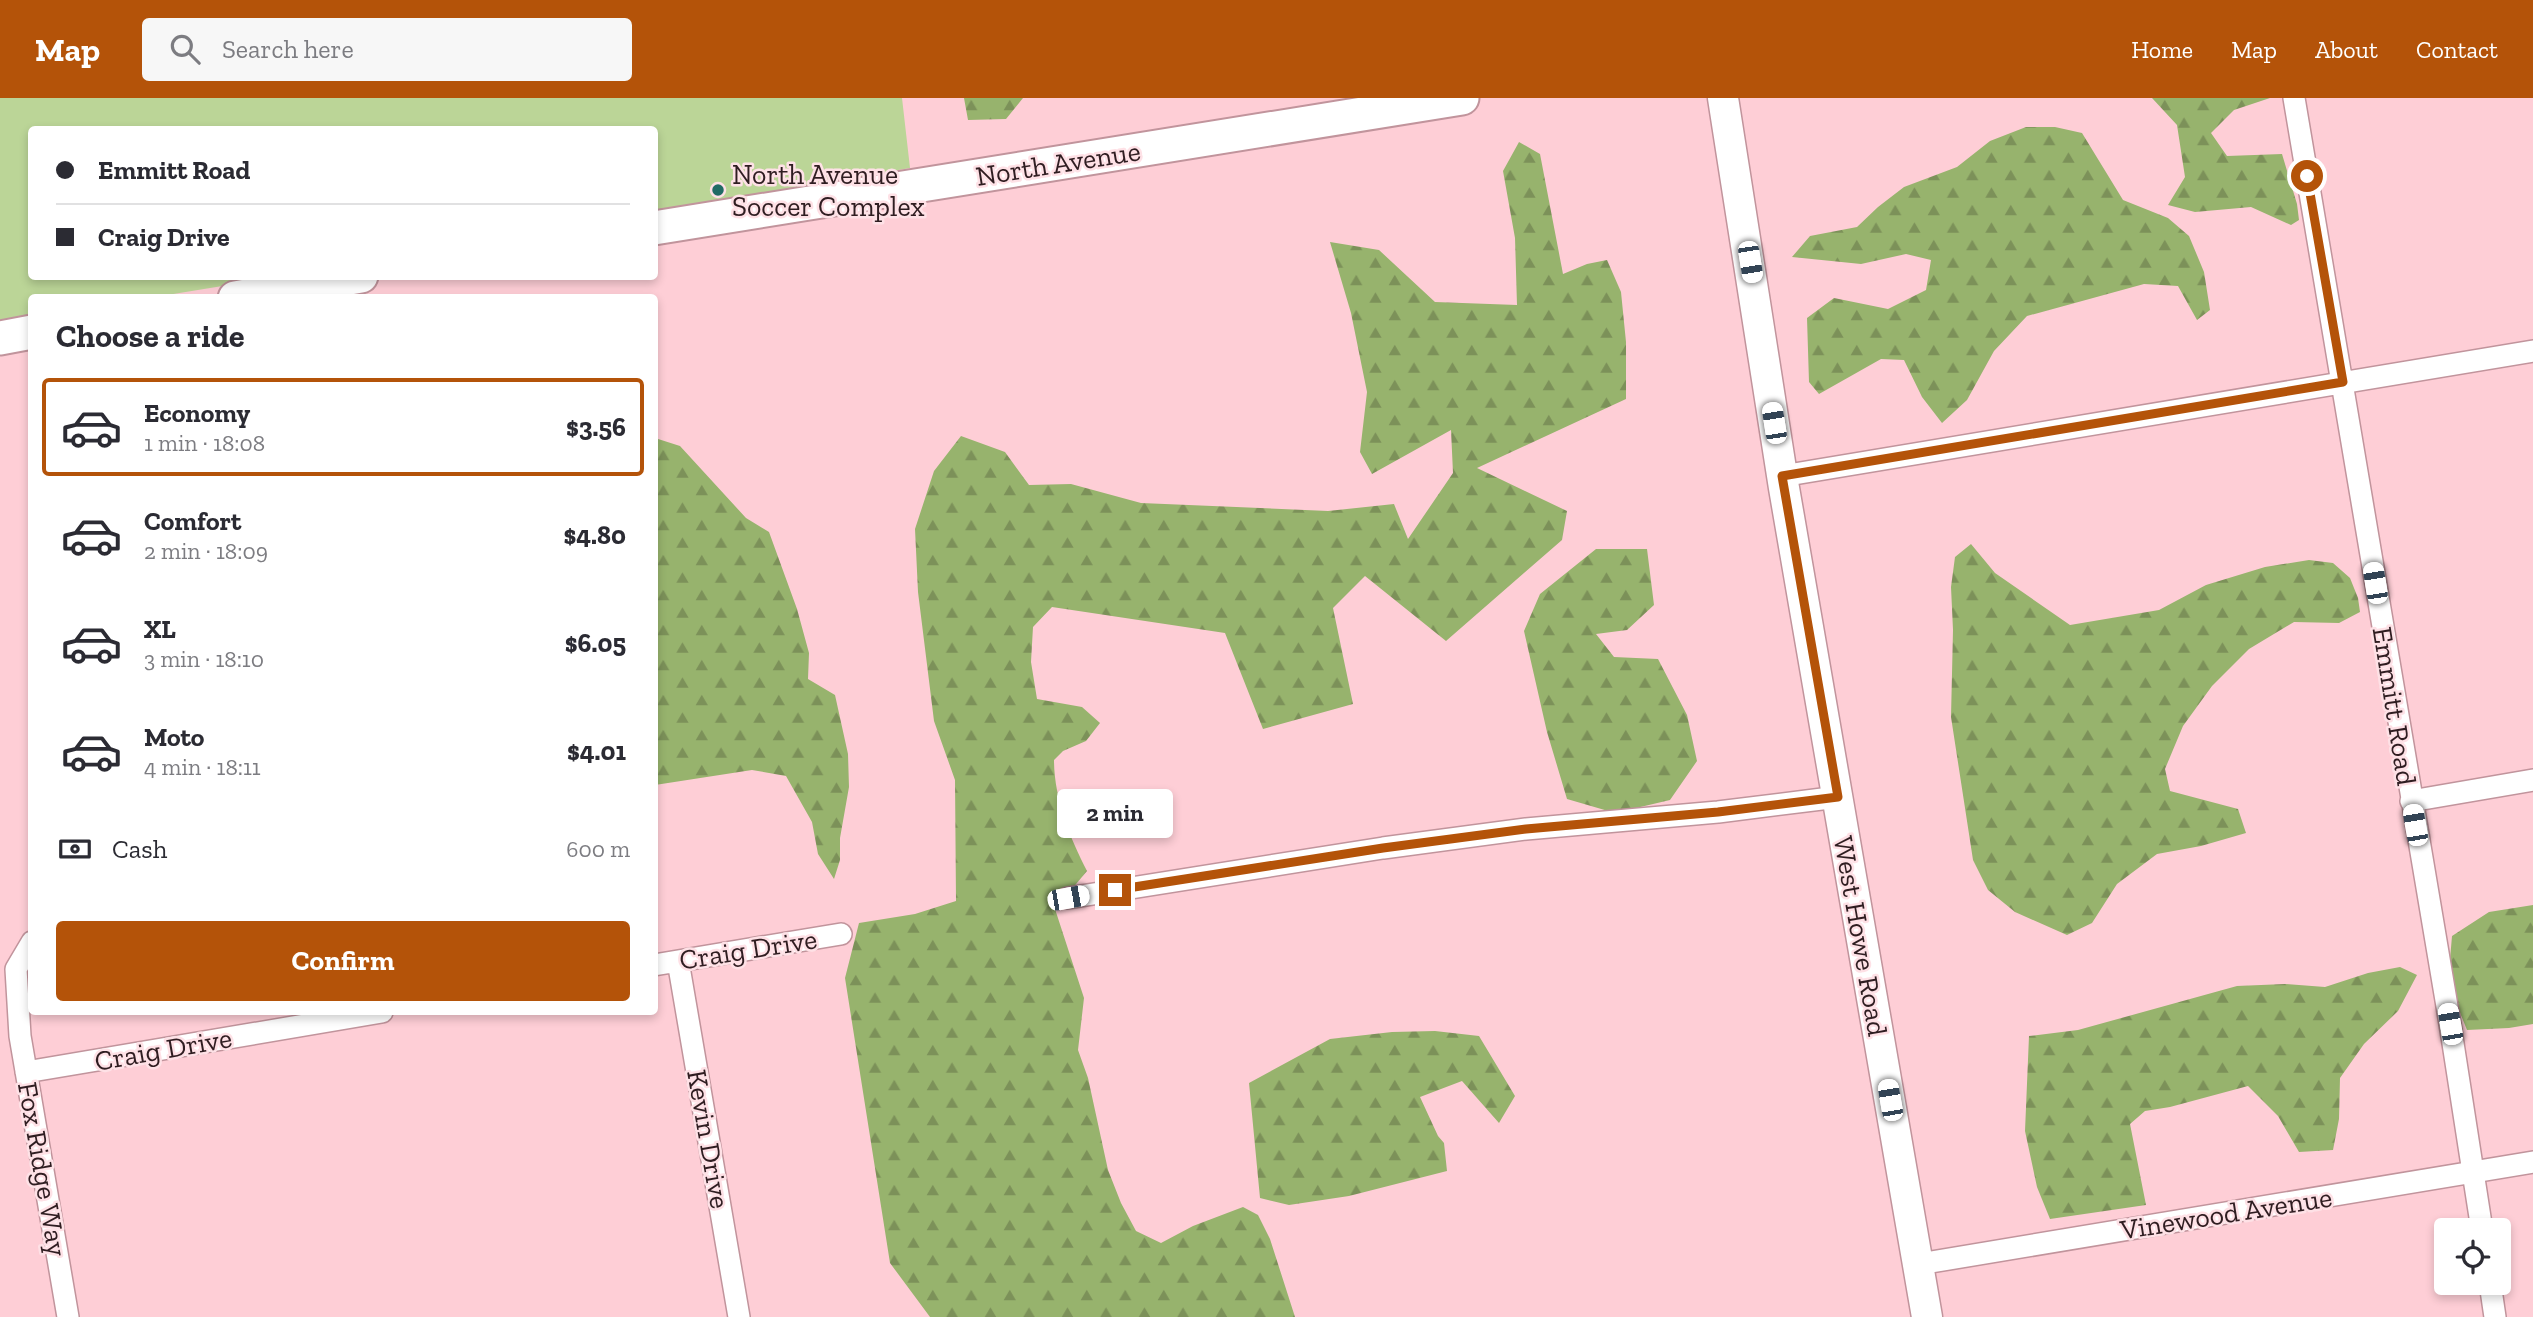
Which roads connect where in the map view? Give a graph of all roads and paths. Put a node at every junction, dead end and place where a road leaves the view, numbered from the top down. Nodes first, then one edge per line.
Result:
1 (1462, 98) edge
2 (1723, 98) edge
3 (2294, 98) edge
4 (658, 227) edge
5 (338, 280) edge
6 (259, 294) edge
7 (28, 333) edge
8 (0, 338) edge
9 (2533, 351) edge
10 (2343, 382) junction
11 (1782, 476) junction
12 (2533, 780) edge
13 (1838, 797) junction
14 (2411, 801) junction
15 (1068, 898) dead end
16 (841, 934) dead end
17 (28, 949) edge
18 (678, 961) junction
19 (658, 964) edge
20 (365, 1015) edge
21 (26, 1072) junction
22 (2533, 1162) edge
23 (2473, 1172) junction
24 (2480, 1218) edge
25 (1919, 1264) junction
26 (2492, 1295) edge
27 (68, 1317) edge
28 (740, 1317) edge
29 (1927, 1317) edge
30 (2495, 1317) edge

1 - 4 main road, North Avenue
2 - 11 main road, West Howe Road
3 - 10 street, Emmitt Road
5 - 6 main road
7 - 8 main road
9 - 10 street
10 - 11 street
10 - 14 street, Emmitt Road
11 - 13 main road, West Howe Road
12 - 14 street
13 - 15 street
13 - 25 main road, West Howe Road
14 - 23 street, Emmitt Road
16 - 18 street, Craig Drive
17 - 21 street, Fox Ridge Way
18 - 19 street, Craig Drive
18 - 28 street, Kevin Drive
20 - 21 street, Craig Drive
21 - 27 street, Fox Ridge Way
22 - 23 street, Vinewood Avenue
23 - 24 street, Emmitt Road
23 - 25 street, Vinewood Avenue
25 - 29 main road, West Howe Road
26 - 30 street

